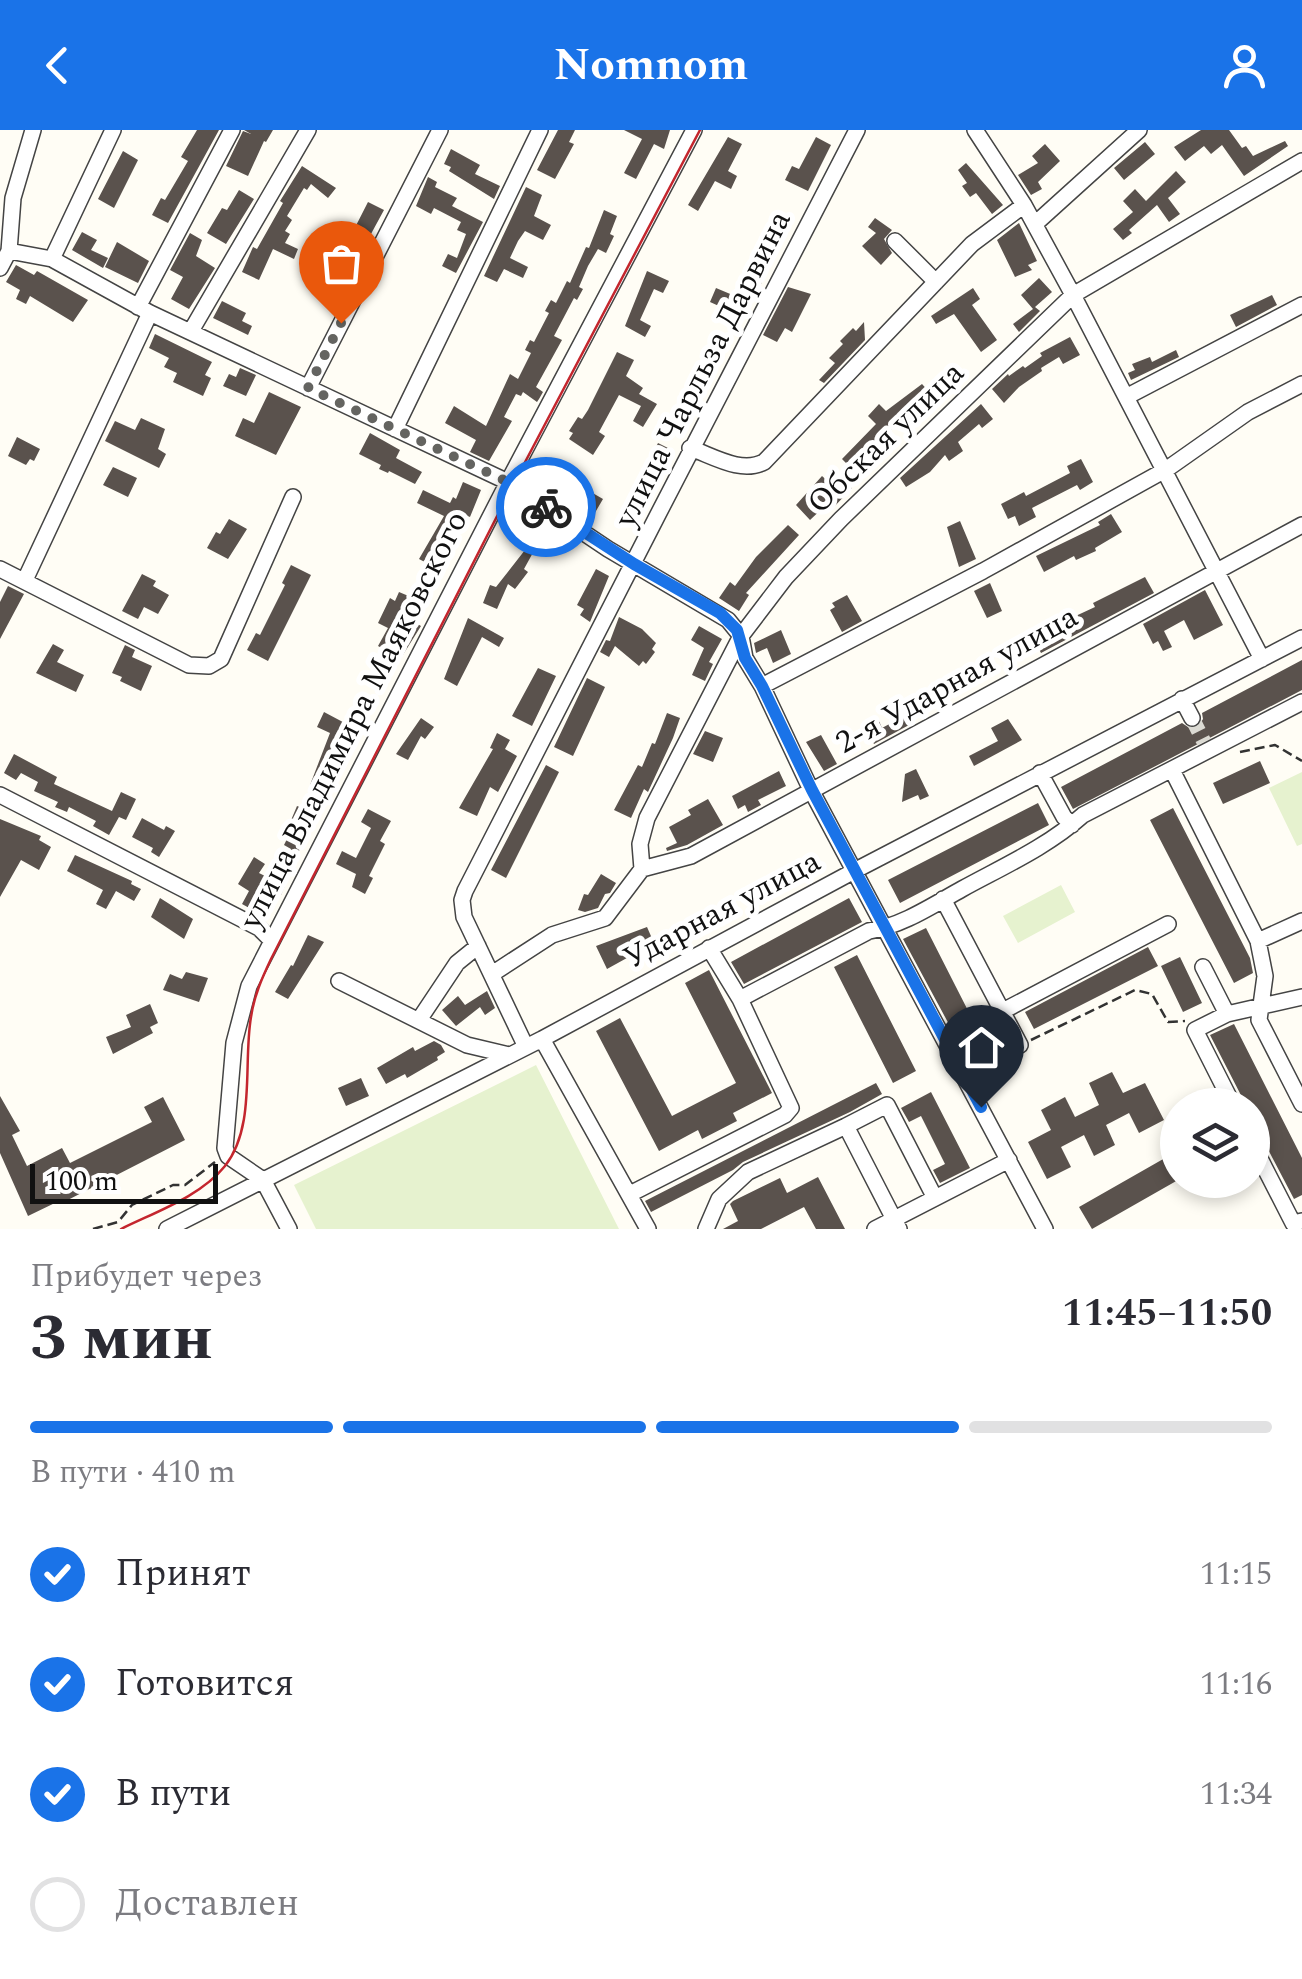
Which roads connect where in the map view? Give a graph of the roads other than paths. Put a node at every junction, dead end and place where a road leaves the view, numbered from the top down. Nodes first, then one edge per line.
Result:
1 (33, 130) edge
2 (112, 130) edge
3 (232, 130) edge
4 (308, 130) edge
5 (440, 130) edge
6 (540, 130) edge
7 (694, 130) edge
8 (857, 130) edge
9 (975, 130) edge
10 (1140, 130) edge
11 (1302, 161) edge
12 (1024, 205) junction
13 (1035, 224) junction
14 (896, 241) dead end
15 (9, 251) junction
16 (52, 259) junction
17 (0, 268) edge
18 (936, 282) junction
19 (1074, 295) junction
20 (1302, 304) edge
21 (144, 310) junction
22 (192, 331) junction
23 (1302, 384) edge
24 (308, 388) junction
25 (1126, 397) junction
26 (395, 429) junction
27 (690, 448) junction
28 (1167, 469) junction
29 (508, 482) junction
30 (292, 497) dead end
31 (1302, 525) edge
32 (634, 564) junction
33 (1218, 569) junction
34 (0, 570) edge
35 (25, 580) junction
36 (741, 636) junction
37 (1302, 638) edge
38 (1262, 658) junction
39 (762, 686) junction
40 (1182, 699) junction
41 (1302, 702) edge
42 (1192, 718) tunnel mouth
43 (1172, 770) junction
44 (1040, 773) junction
45 (812, 790) junction
46 (0, 795) edge
47 (1072, 825) junction
48 (642, 869) junction
49 (856, 870) junction
50 (944, 899) junction
51 (1302, 921) edge
52 (1168, 924) dead end
53 (886, 928) junction
54 (272, 940) junction
55 (1258, 942) junction
56 (478, 946) junction
57 (709, 948) junction
58 (1203, 967) dead end
59 (492, 974) junction
60 (340, 981) dead end
61 (1302, 996) edge
62 (740, 999) junction
63 (1261, 1006) junction
64 (1003, 1011) junction
65 (1227, 1014) junction
66 (420, 1020) junction
67 (542, 1039) junction
68 (1020, 1045) road end
69 (526, 1047) junction
70 (509, 1054) junction
71 (1225, 1088) edge
72 (1302, 1104) edge
73 (846, 1126) junction
74 (1009, 1160) junction
75 (1270, 1179) edge
76 (263, 1180) junction
77 (630, 1194) junction
78 (935, 1198) junction
79 (897, 1224) edge
80 (1292, 1224) edge
81 (167, 1229) edge
82 (289, 1229) edge
83 (648, 1229) edge
84 (706, 1229) edge
85 (876, 1229) edge
86 (1046, 1229) edge

1 - 15 street
2 - 16 street
3 - 21 street
4 - 22 street
5 - 24 street
6 - 26 street
7 - 29 street, улица Владимира Маяковского
8 - 27 street, улица Чарльза Дарвина
9 - 12 street
10 - 13 street
11 - 19 street, Обская улица
12 - 13 street
12 - 18 street
13 - 19 street
14 - 18 street
15 - 16 street
15 - 17 street
16 - 21 street
18 - 27 street
19 - 25 street
19 - 36 street, Обская улица
20 - 25 street
21 - 22 street
21 - 35 street
22 - 24 street
23 - 28 street
24 - 26 street
25 - 28 street
26 - 29 street
27 - 32 street, улица Чарльза Дарвина
28 - 33 street
28 - 39 street
29 - 32 street
29 - 54 street, улица Владимира Маяковского
30 - 35 street
31 - 33 street, 2-я Ударная улица
32 - 36 street
32 - 56 street, улица Чарльза Дарвина
33 - 38 street
33 - 45 street, 2-я Ударная улица
34 - 35 street
36 - 39 street
36 - 48 street, Обская улица
37 - 38 street, Ударная улица
38 - 40 street, Ударная улица
39 - 45 street
40 - 42 street
40 - 44 street, Ударная улица
41 - 43 street
43 - 47 street
43 - 55 street
44 - 47 street
44 - 49 street, Ударная улица
45 - 48 street, 2-я Ударная улица
45 - 49 street
46 - 54 street
47 - 50 street
48 - 59 street
49 - 53 street
49 - 57 street, Ударная улица
50 - 53 street
50 - 64 street
51 - 55 street
52 - 64 street
53 - 62 street
53 - 74 street
54 - 76 street, улица Владимира Маяковского
55 - 63 street
56 - 59 street
56 - 66 street
57 - 62 street
57 - 67 street, Ударная улица
58 - 65 street
59 - 69 street
60 - 66 street
61 - 63 street
62 - 77 street
63 - 65 street
63 - 72 street
64 - 68 street
65 - 71 street
66 - 70 street
67 - 69 street, Ударная улица
67 - 77 street
69 - 70 street, Ударная улица
70 - 76 street, Ударная улица
73 - 78 street
73 - 79 street
73 - 84 street
74 - 78 street
74 - 86 street
75 - 80 street
76 - 81 street, Ударная улица
76 - 82 street
77 - 83 street
78 - 79 street
79 - 85 street

